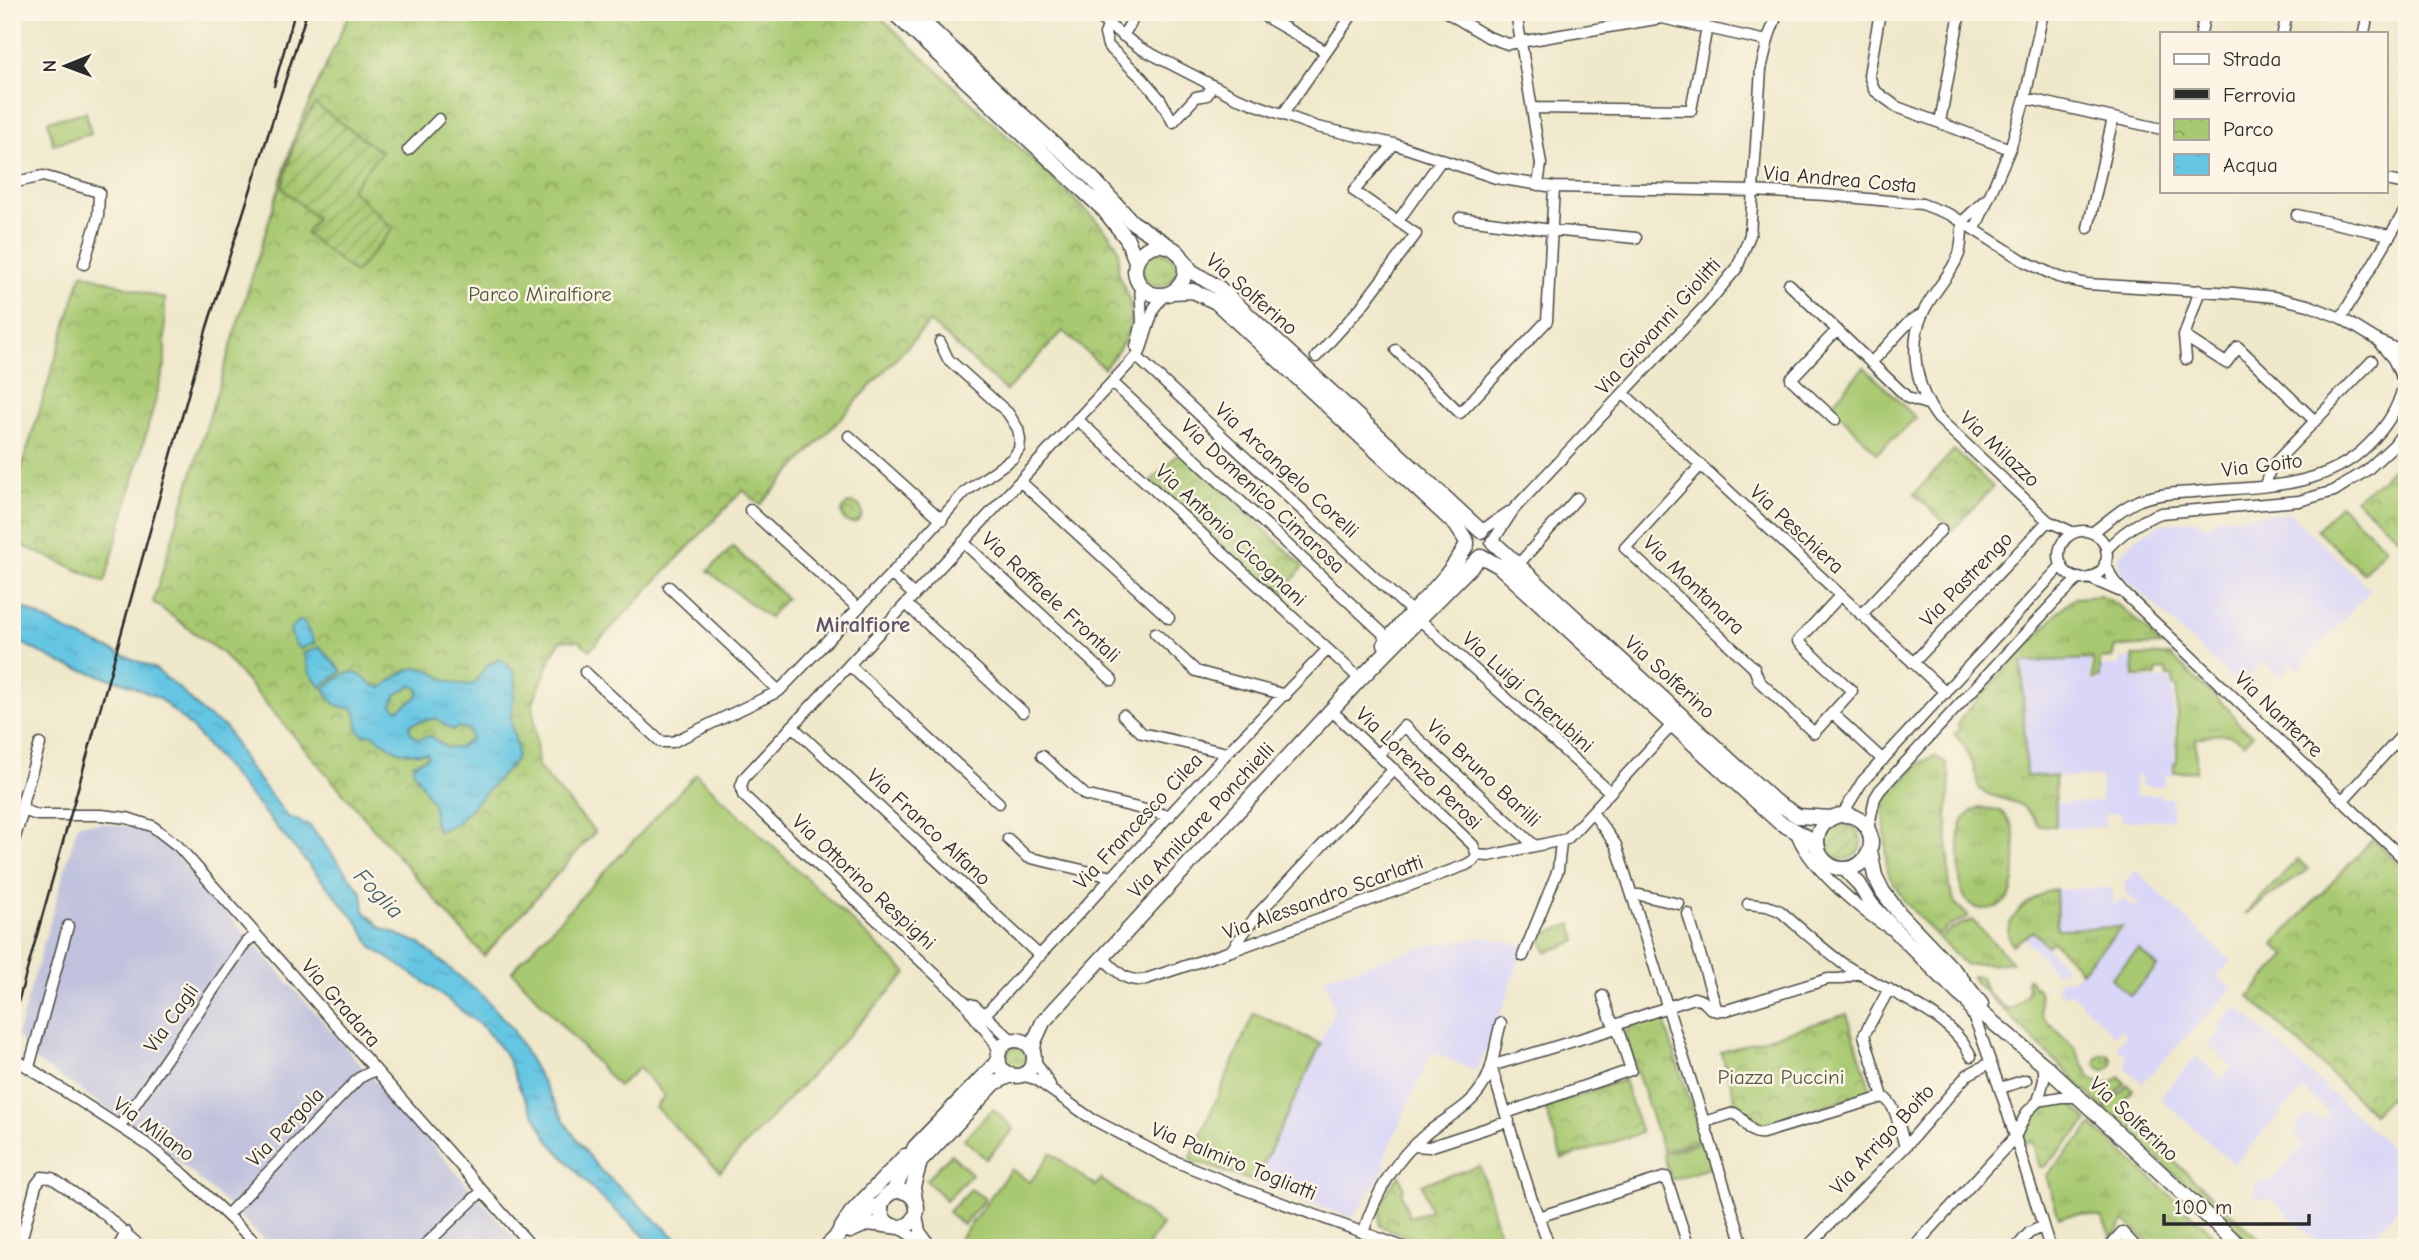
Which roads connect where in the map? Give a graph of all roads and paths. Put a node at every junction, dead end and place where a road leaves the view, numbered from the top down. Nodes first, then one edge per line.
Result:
1 (893, 12) edge
2 (914, 12) edge
3 (1091, 12) edge
4 (1137, 12) edge
5 (1256, 12) edge
6 (1354, 12) edge
7 (1446, 12) edge
8 (1516, 12) edge
9 (1627, 12) edge
10 (1777, 12) edge
11 (1880, 12) edge
12 (1960, 12) edge
13 (2043, 12) edge
14 (2172, 12) edge
15 (2287, 12) edge
16 (2368, 12) edge
17 (1658, 15) edge
18 (2204, 15) edge
19 (1108, 26) junction
20 (1616, 26) junction
21 (1707, 27) junction
22 (2283, 32) edge
23 (2364, 32) edge
24 (1123, 36) junction
25 (1520, 41) junction
26 (1768, 41) junction
27 (1140, 48) junction
28 (1325, 51) junction
29 (1129, 66) junction
30 (1212, 86) junction
31 (2025, 99) junction
32 (1532, 108) junction
33 (1283, 114) junction
34 (2113, 118) junction
35 (439, 119) dead end
36 (1940, 122) junction
37 (2160, 129) edge
38 (1394, 144) junction
39 (2010, 149) junction
40 (408, 150) dead end
41 (1442, 159) junction
42 (2388, 180) edge
43 (12, 183) edge
44 (2407, 184) edge
45 (1538, 185) junction
46 (1554, 187) junction
47 (1993, 190) junction
48 (1753, 191) junction
49 (2407, 207) edge
50 (2297, 215) dead end
51 (1460, 218) dead end
52 (1962, 222) junction
53 (1401, 223) junction
54 (2088, 228) dead end
55 (1975, 229) junction
56 (1551, 230) junction
57 (2389, 235) junction
58 (1636, 238) dead end
59 (1169, 246) junction
60 (1183, 259) junction
61 (1136, 261) junction
62 (84, 264) dead end
63 (1789, 284) dead end
64 (1140, 285) junction
65 (2200, 290) junction
66 (1168, 293) junction
67 (1247, 315) junction
68 (1922, 315) junction
69 (2341, 318) junction
70 (1837, 330) junction
71 (2185, 336) junction
72 (2377, 340) junction
73 (940, 342) dead end
74 (1396, 350) dead end
75 (1320, 354) junction
76 (2407, 354) edge
77 (1134, 358) junction
78 (2186, 359) dead end
79 (2372, 361) dead end
80 (1871, 363) junction
81 (1112, 382) junction
82 (2405, 382) edge
83 (1623, 393) junction
84 (1927, 404) junction
85 (1077, 419) junction
86 (1359, 419) junction
87 (1835, 420) dead end
88 (2315, 421) junction
89 (2407, 427) edge
90 (849, 436) dead end
91 (1701, 465) junction
92 (1020, 481) junction
93 (2265, 485) junction
94 (1577, 498) dead end
95 (750, 510) dead end
96 (942, 520) junction
97 (2048, 521) junction
98 (1941, 530) dead end
99 (2074, 533) junction
100 (2092, 533) junction
101 (1487, 536) junction
102 (963, 542) junction
103 (1467, 543) junction
104 (2060, 549) junction
105 (2106, 550) junction
106 (1482, 557) junction
107 (2105, 564) junction
108 (1517, 565) junction
109 (2062, 565) junction
110 (891, 574) junction
111 (2084, 578) junction
112 (669, 587) dead end
113 (2125, 594) junction
114 (1840, 596) junction
115 (910, 599) junction
116 (858, 608) junction
117 (1416, 615) junction
118 (1861, 615) junction
119 (1169, 618) dead end
120 (1155, 633) dead end
121 (1389, 639) junction
122 (1327, 650) junction
123 (1913, 663) junction
124 (849, 665) junction
125 (585, 672) dead end
126 (1360, 679) junction
127 (1112, 680) dead end
128 (779, 691) junction
129 (1946, 693) junction
130 (1286, 695) junction
131 (1331, 710) junction
132 (1023, 712) dead end
133 (1832, 713) junction
134 (1122, 715) dead end
135 (1673, 724) junction
136 (792, 726) junction
137 (2407, 730) edge
138 (40, 744) dead end
139 (1227, 753) junction
140 (1378, 755) junction
141 (1042, 756) dead end
142 (1883, 760) junction
143 (1394, 769) junction
144 (1610, 792) junction
145 (2342, 801) junction
146 (999, 803) dead end
147 (18, 808) edge
148 (1592, 813) junction
149 (1170, 816) junction
150 (1837, 817) junction
151 (1868, 829) junction
152 (1796, 832) junction
153 (1008, 839) dead end
154 (1561, 842) junction
155 (1535, 846) junction
156 (12, 847) edge
157 (1818, 847) junction
158 (1870, 850) junction
159 (1477, 855) junction
160 (2407, 862) edge
161 (1845, 869) junction
162 (1112, 877) junction
163 (1632, 895) junction
164 (1679, 904) dead end
165 (1748, 904) dead end
166 (1688, 914) dead end
167 (68, 926) dead end
168 (1898, 933) junction
169 (256, 935) junction
170 (1231, 951) junction
171 (1040, 956) junction
172 (1523, 956) dead end
173 (1102, 958) junction
174 (1846, 966) junction
175 (1859, 974) junction
176 (1828, 979) junction
177 (1073, 989) junction
178 (1889, 989) junction
179 (1959, 994) junction
180 (1604, 996) dead end
181 (1667, 1006) junction
182 (1717, 1011) junction
183 (982, 1018) junction
184 (1995, 1022) junction
185 (1501, 1023) dead end
186 (1617, 1027) junction
187 (1016, 1040) junction
188 (1034, 1055) junction
189 (1971, 1056) dead end
190 (12, 1057) edge
191 (999, 1057) junction
192 (1990, 1063) junction
193 (2044, 1065) junction
194 (1491, 1066) junction
195 (29, 1067) junction
196 (375, 1070) junction
197 (1016, 1075) junction
198 (2026, 1080) dead end
199 (1485, 1083) junction
200 (2000, 1088) junction
201 (1056, 1093) junction
202 (1883, 1097) junction
203 (2080, 1097) junction
204 (1502, 1099) junction
205 (2038, 1101) junction
206 (1508, 1117) junction
207 (1704, 1122) junction
208 (120, 1126) junction
209 (2015, 1136) junction
210 (1413, 1146) junction
211 (915, 1147) junction
212 (1905, 1147) junction
213 (482, 1191) junction
214 (893, 1192) junction
215 (915, 1200) junction
216 (882, 1203) junction
217 (227, 1215) junction
218 (917, 1216) junction
219 (1538, 1217) junction
220 (2043, 1226) junction
221 (895, 1227) junction
222 (126, 1232) junction
223 (1363, 1233) junction
224 (830, 1242) edge
225 (254, 1245) edge
226 (19, 1248) edge
227 (118, 1248) edge
228 (142, 1248) edge
229 (422, 1248) edge
230 (533, 1248) edge
231 (931, 1248) edge
232 (1406, 1248) edge
233 (1550, 1248) edge
234 (1689, 1248) edge
235 (1744, 1248) edge
236 (1806, 1248) edge
237 (1913, 1248) edge
238 (2015, 1248) edge
239 (2050, 1248) edge
240 (2108, 1248) edge
241 (2137, 1248) edge
242 (2242, 1248) edge

1 - 61 main road
2 - 59 main road, Via Solferino
3 - 19 street, Via Andrea Costa
4 - 24 street
5 - 28 street
6 - 28 street
7 - 25 street
8 - 25 street
9 - 20 street
10 - 26 street, Via Giovanni Giolitti
11 - 36 street
12 - 36 street
13 - 31 street
14 - 18 street
15 - 22 street
16 - 23 street
17 - 20 street
17 - 21 street
19 - 24 street, Via Andrea Costa
19 - 29 street
20 - 25 street
21 - 26 street
21 - 32 street
24 - 27 street, Via Andrea Costa
25 - 32 street
26 - 48 street, Via Giovanni Giolitti
27 - 29 street
27 - 30 street, Via Andrea Costa
28 - 33 street
29 - 30 street
30 - 33 street, Via Andrea Costa
31 - 34 street
31 - 39 street
32 - 45 street
33 - 38 street, Via Andrea Costa
34 - 37 street
34 - 54 street
35 - 40 street
36 - 39 street
38 - 41 street, Via Andrea Costa
38 - 53 street
39 - 47 street
41 - 45 street, Via Andrea Costa
41 - 53 street
42 - 44 street
43 - 62 street
45 - 46 street, Via Andrea Costa
46 - 48 street, Via Andrea Costa
46 - 56 street
47 - 52 street
47 - 55 street
48 - 52 street, Via Andrea Costa
48 - 83 street, Via Giovanni Giolitti
49 - 57 street
50 - 57 street
51 - 56 street
52 - 55 street, Via Andrea Costa
52 - 68 street, Via Milazzo
53 - 75 street
55 - 65 street, Via Andrea Costa
56 - 58 street
56 - 74 street
57 - 69 street
59 - 60 main road, Via Solferino
59 - 61 main road
60 - 66 main road, Via Solferino
60 - 67 main road, Via Solferino
61 - 64 main road
63 - 70 street
64 - 66 main road, Via Solferino
64 - 77 street
65 - 69 street, Via Andrea Costa
65 - 71 street
66 - 77 street
66 - 103 main road, Via Solferino
67 - 75 street
67 - 86 main road, Via Solferino
68 - 80 street, Via Milazzo
68 - 84 street, Via Milazzo
69 - 72 street, Via Andrea Costa
70 - 80 street
70 - 87 street
71 - 78 street
71 - 88 street
72 - 76 street, Via Andrea Costa
72 - 82 street, Via Andrea Costa
73 - 96 street
75 - 86 street
77 - 81 street
77 - 117 street, Via Arcangelo Corelli
79 - 88 street
80 - 84 street, Via Milazzo
81 - 85 street
81 - 121 street, Via Domenico Cimarosa
82 - 93 street, Via Goito
83 - 91 street, Via Peschiera
83 - 101 street, Via Giovanni Giolitti
84 - 97 street, Via Milazzo
85 - 92 street
85 - 122 street, Via Antonio Cicognani
86 - 101 main road, Via Solferino
88 - 93 street
89 - 105 street, Via Goito
90 - 96 street
91 - 114 street, Via Peschiera
91 - 133 street, Via Montanara
92 - 102 street
92 - 119 street
93 - 100 street, Via Goito
94 - 108 street
95 - 116 street
96 - 110 street
97 - 99 street, Via Milazzo
97 - 104 street, Via Milazzo
97 - 123 street, Via Pastrengo
98 - 118 street
99 - 100 street
99 - 104 street
100 - 105 street
101 - 103 main road
101 - 106 main road
101 - 108 main road, Via Solferino
102 - 115 street
102 - 127 street, Via Raffaele Frontali
103 - 106 main road, Via Solferino
103 - 117 main road, Via Amilcare Ponchielli
104 - 109 street
105 - 107 street
106 - 117 main road, Via Amilcare Ponchielli
106 - 135 main road, Via Solferino
107 - 111 street
107 - 113 street, Via Nanterre
108 - 150 main road, Via Solferino
109 - 111 street
109 - 129 street
110 - 115 street
110 - 116 street
111 - 113 street, Via Nanterre
111 - 151 street
112 - 128 street
113 - 145 street, Via Nanterre
114 - 118 street, Via Peschiera
114 - 133 street
115 - 124 street
115 - 132 street
116 - 128 street
117 - 121 main road, Via Amilcare Ponchielli
117 - 126 main road, Via Amilcare Ponchielli
117 - 144 street, Via Luigi Cherubini
118 - 123 street, Via Peschiera
120 - 130 street
121 - 126 main road, Via Amilcare Ponchielli
122 - 126 street, Via Antonio Cicognani
122 - 130 street, Via Francesco Cilea
123 - 129 street, Via Peschiera
124 - 136 street
124 - 146 street
125 - 128 street
126 - 131 main road, Via Amilcare Ponchielli
129 - 142 street
130 - 139 street, Via Francesco Cilea
131 - 140 street, Via Lorenzo Perosi
131 - 173 main road, Via Amilcare Ponchielli
133 - 142 street
134 - 139 street
135 - 144 street
135 - 152 main road, Via Solferino
136 - 171 street, Via Franco Alfano
136 - 183 street, Via Ottorino Respighi
137 - 145 street
138 - 147 street
139 - 149 street, Via Francesco Cilea
140 - 143 street, Via Lorenzo Perosi
140 - 155 street, Via Bruno Barilli
141 - 149 street
142 - 150 street
143 - 159 street, Via Lorenzo Perosi
143 - 170 street
144 - 148 street
145 - 160 street, Via Nanterre
147 - 156 street
147 - 169 street, Via Gradara
148 - 154 street
148 - 163 street
149 - 162 street, Via Francesco Cilea
150 - 151 main road, Via Solferino
150 - 157 main road
151 - 158 main road, Via Solferino
152 - 157 main road, Via Solferino
152 - 168 street, Via Solferino
153 - 162 street
154 - 155 street, Via Alessandro Scarlatti
154 - 172 street
155 - 159 street, Via Alessandro Scarlatti
157 - 161 main road, Via Solferino
158 - 161 main road
158 - 184 main road, Via Solferino
159 - 170 street, Via Alessandro Scarlatti
161 - 168 main road, Via Solferino
162 - 171 street, Via Francesco Cilea
163 - 164 street
163 - 181 street
165 - 174 street
166 - 182 street
167 - 195 street
168 - 179 main road, Via Solferino
169 - 196 street, Via Gradara
169 - 208 street, Via Cagli
170 - 173 street, Via Alessandro Scarlatti
171 - 183 street, Via Francesco Cilea
173 - 177 main road, Via Amilcare Ponchielli
174 - 175 street
174 - 176 street
175 - 176 street
175 - 178 street
176 - 182 street
177 - 187 main road, Via Amilcare Ponchielli
177 - 188 main road, Via Amilcare Ponchielli
178 - 189 street
178 - 202 street
179 - 184 main road, Via Solferino
179 - 192 street
180 - 186 street
181 - 182 street
181 - 186 street
181 - 207 street
183 - 187 street, Via Ottorino Respighi
183 - 191 street, Via Ottorino Respighi
184 - 193 main road, Via Solferino
185 - 194 street
186 - 194 street
186 - 206 street
187 - 188 main road
187 - 191 main road, Via Amilcare Ponchielli
188 - 197 main road, Via Amilcare Ponchielli
188 - 201 street, Via Palmiro Togliatti
190 - 195 street, Via Milano
191 - 197 main road
191 - 211 main road, Via Amilcare Ponchielli
192 - 200 street
192 - 212 street, Via Arrigo Boito
193 - 203 main road, Via Solferino
193 - 205 street
194 - 199 street
194 - 204 street
195 - 208 street, Via Milano
196 - 213 street, Via Gradara
196 - 217 street, Via Pergola
197 - 201 street, Via Palmiro Togliatti
197 - 215 main road, Via Amilcare Ponchielli
198 - 200 street
199 - 204 street
199 - 210 street
200 - 209 street
201 - 223 street, Via Palmiro Togliatti
202 - 207 street
202 - 212 street
203 - 205 street
203 - 242 main road, Via Solferino
204 - 206 street
205 - 209 street
206 - 210 street
206 - 219 street
207 - 235 street
208 - 217 street, Via Milano
209 - 220 street
209 - 237 street
210 - 223 street
211 - 214 main road, Via Amilcare Ponchielli
211 - 224 main road
212 - 236 street, Via Arrigo Boito
213 - 229 street
213 - 230 street, Via Gradara
214 - 215 main road
214 - 216 main road, Via Amilcare Ponchielli
215 - 218 main road, Via Amilcare Ponchielli
216 - 221 main road
216 - 224 main road, Via Amilcare Ponchielli
217 - 225 street, Via Milano
218 - 221 main road
218 - 231 street
219 - 233 street
219 - 234 street
220 - 238 street
220 - 239 street
221 - 224 main road
221 - 231 street
222 - 226 street
222 - 227 street
222 - 228 street
223 - 232 street, Via Palmiro Togliatti
240 - 241 street

